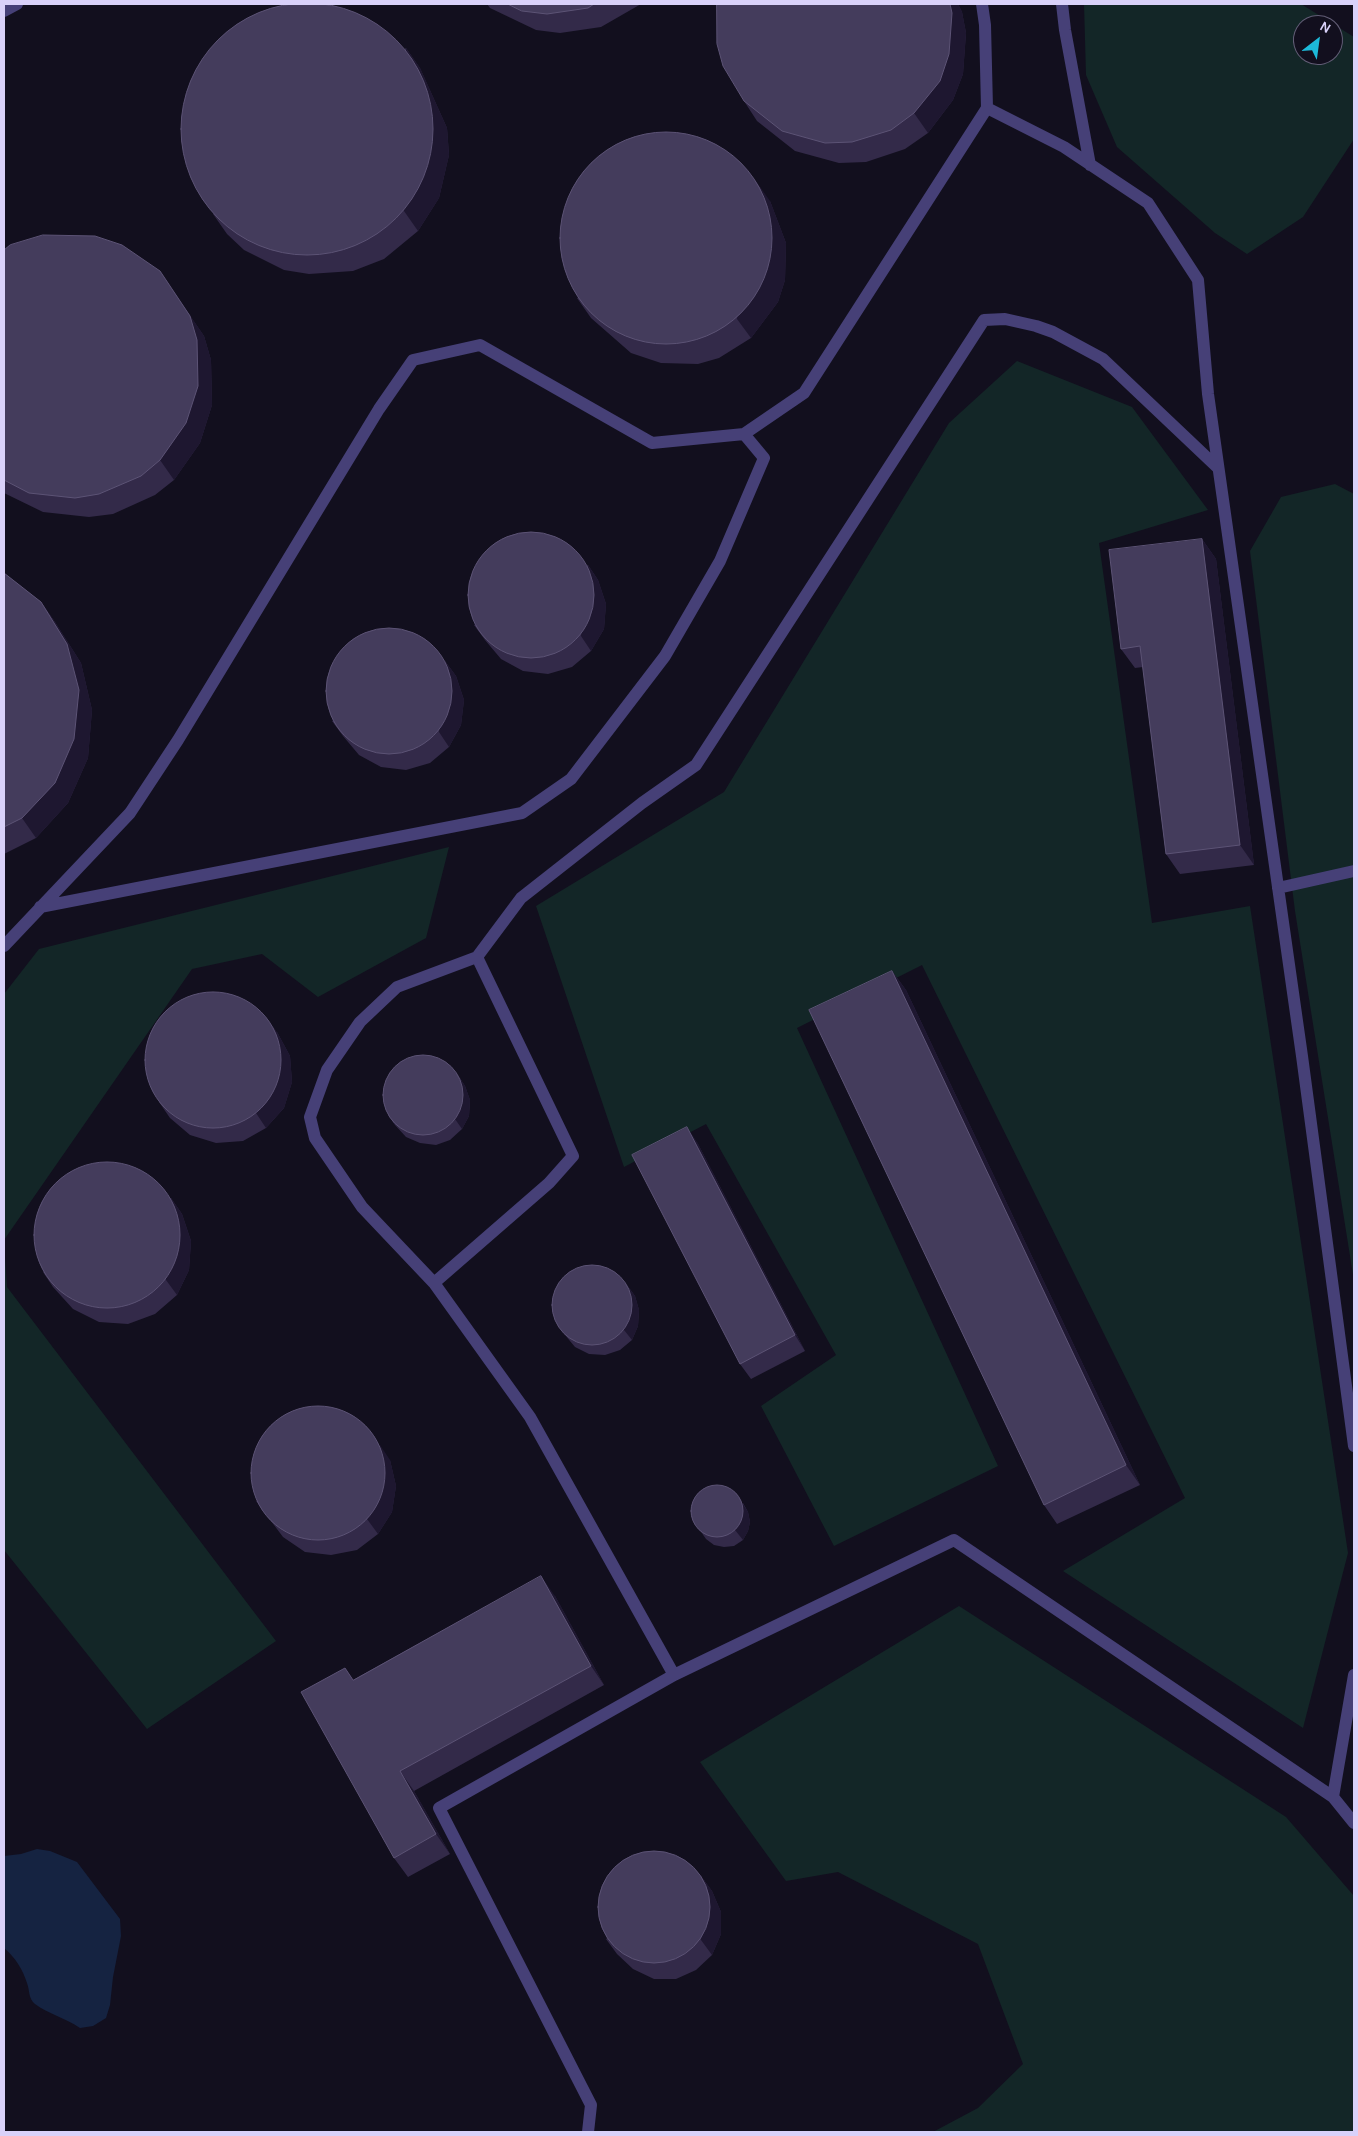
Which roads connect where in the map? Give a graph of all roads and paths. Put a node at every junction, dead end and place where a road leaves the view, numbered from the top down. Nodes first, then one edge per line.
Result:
1 (17, 4) edge
2 (982, 4) edge
3 (1062, 4) edge
4 (4, 11) edge
5 (987, 108) junction
6 (1090, 165) junction
7 (744, 434) junction
8 (1218, 468) junction
9 (1354, 871) edge
10 (1278, 888) junction
11 (40, 907) junction
12 (4, 946) edge
13 (477, 957) junction
14 (434, 1283) junction
15 (1354, 1446) edge
16 (674, 1674) junction
17 (1354, 1674) edge
18 (1333, 1798) junction
19 (1354, 1823) edge
20 (588, 2132) edge

1 - 4 lane
2 - 5 lane
3 - 6 lane
5 - 6 lane
5 - 7 lane
6 - 8 lane
7 - 11 lane
7 - 11 lane
8 - 10 lane
8 - 13 lane
9 - 10 lane
10 - 15 lane
11 - 12 lane
13 - 14 lane
13 - 14 lane
14 - 16 lane
16 - 18 lane
16 - 20 lane
17 - 18 lane
18 - 19 lane

